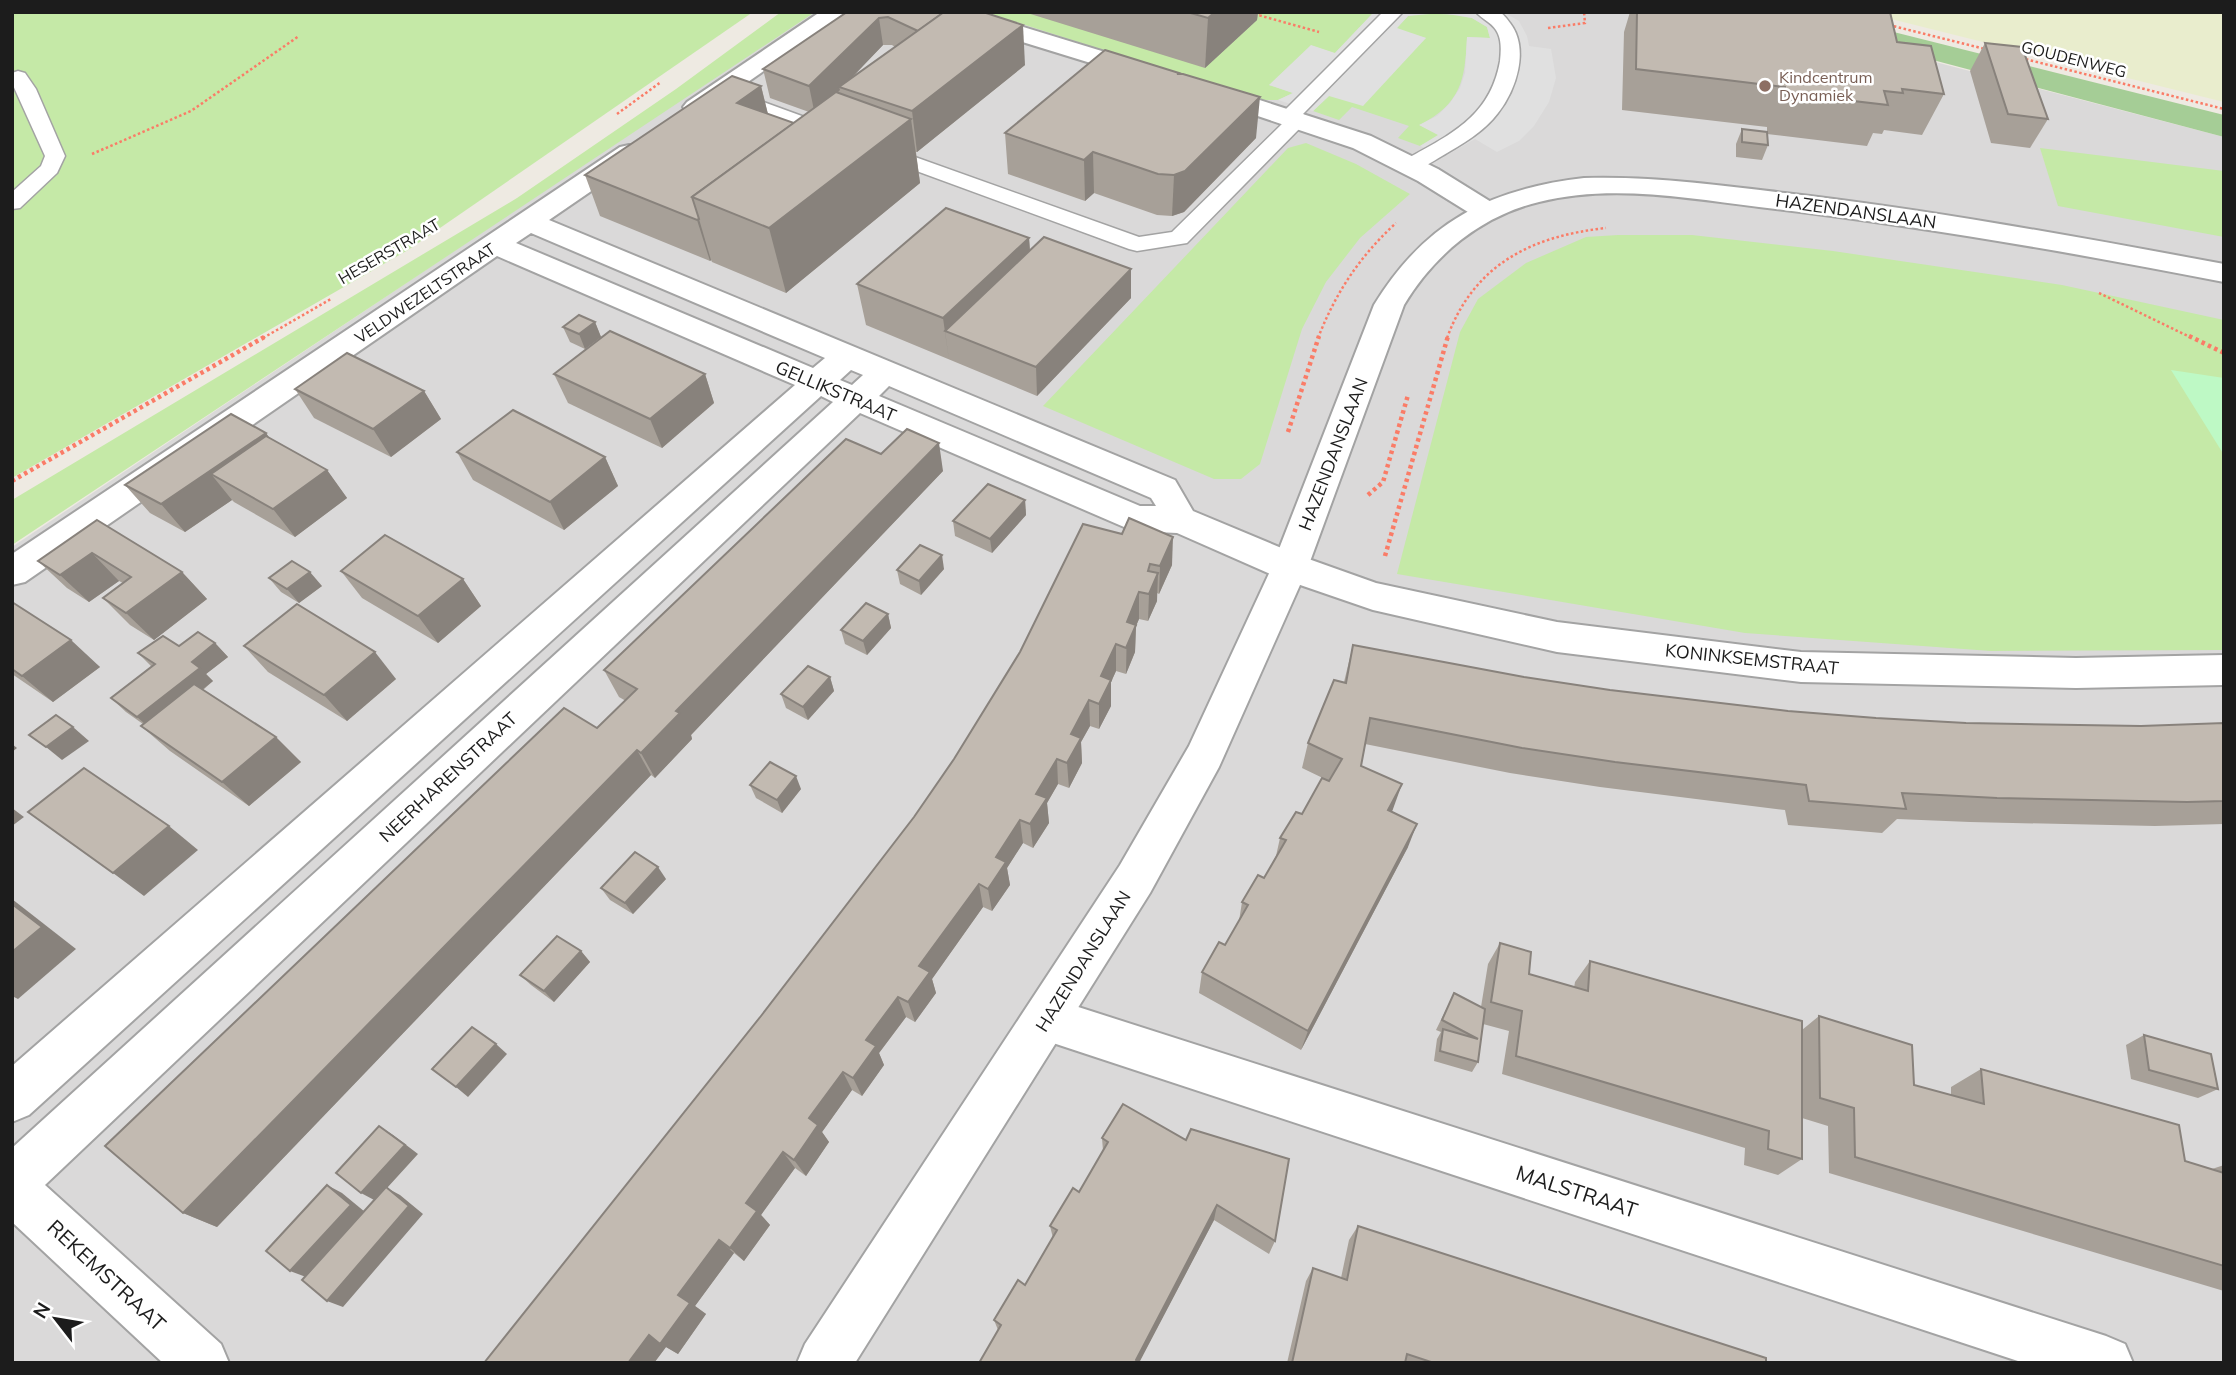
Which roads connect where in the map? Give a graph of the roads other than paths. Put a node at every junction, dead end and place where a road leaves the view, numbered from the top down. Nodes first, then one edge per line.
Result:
1 (836, 12) edge
2 (949, 12) edge
3 (1394, 12) edge
4 (1485, 12) edge
5 (18, 77) dead end
6 (718, 91) junction
7 (830, 109) edge
8 (1294, 118) junction
9 (674, 122) edge
10 (813, 127) junction
11 (652, 137) edge
12 (1410, 165) junction
13 (12, 203) edge
14 (1486, 211) junction
15 (529, 222) junction
16 (495, 245) junction
17 (2224, 273) edge
18 (847, 356) junction
19 (885, 372) junction
20 (816, 383) junction
21 (855, 399) junction
22 (1181, 520) junction
23 (1290, 567) junction
24 (12, 572) edge
25 (2224, 670) edge
26 (1047, 1019) junction
27 (12, 1098) edge
28 (12, 1182) edge
29 (12, 1188) edge
30 (202, 1363) edge
31 (824, 1363) edge
32 (2106, 1363) edge

1 - 6 street
2 - 8 street
3 - 8 lane
4 - 12 lane
5 - 13 lane
6 - 9 street
6 - 10 lane
7 - 10 lane
8 - 10 lane
8 - 12 street
11 - 15 street, VELDWEZELTSTRAAT
12 - 14 street
14 - 17 street, HAZENDANSLAAN
14 - 23 street, HAZENDANSLAAN
15 - 16 street, VELDWEZELTSTRAAT
15 - 18 street, GELLIKSTRAAT
16 - 20 street, GELLIKSTRAAT
16 - 24 street, VELDWEZELTSTRAAT
18 - 19 street, GELLIKSTRAAT
18 - 20 street
19 - 21 street, NEERHARENSTRAAT
19 - 22 street, GELLIKSTRAAT
20 - 21 street, GELLIKSTRAAT
20 - 27 street
21 - 22 street, GELLIKSTRAAT
21 - 28 street, NEERHARENSTRAAT
22 - 23 street, GELLIKSTRAAT
23 - 25 street, KONINKSEMSTRAAT
23 - 26 street, HAZENDANSLAAN
26 - 31 street, HAZENDANSLAAN
26 - 32 street, MALSTRAAT
29 - 30 street, REKEMSTRAAT

